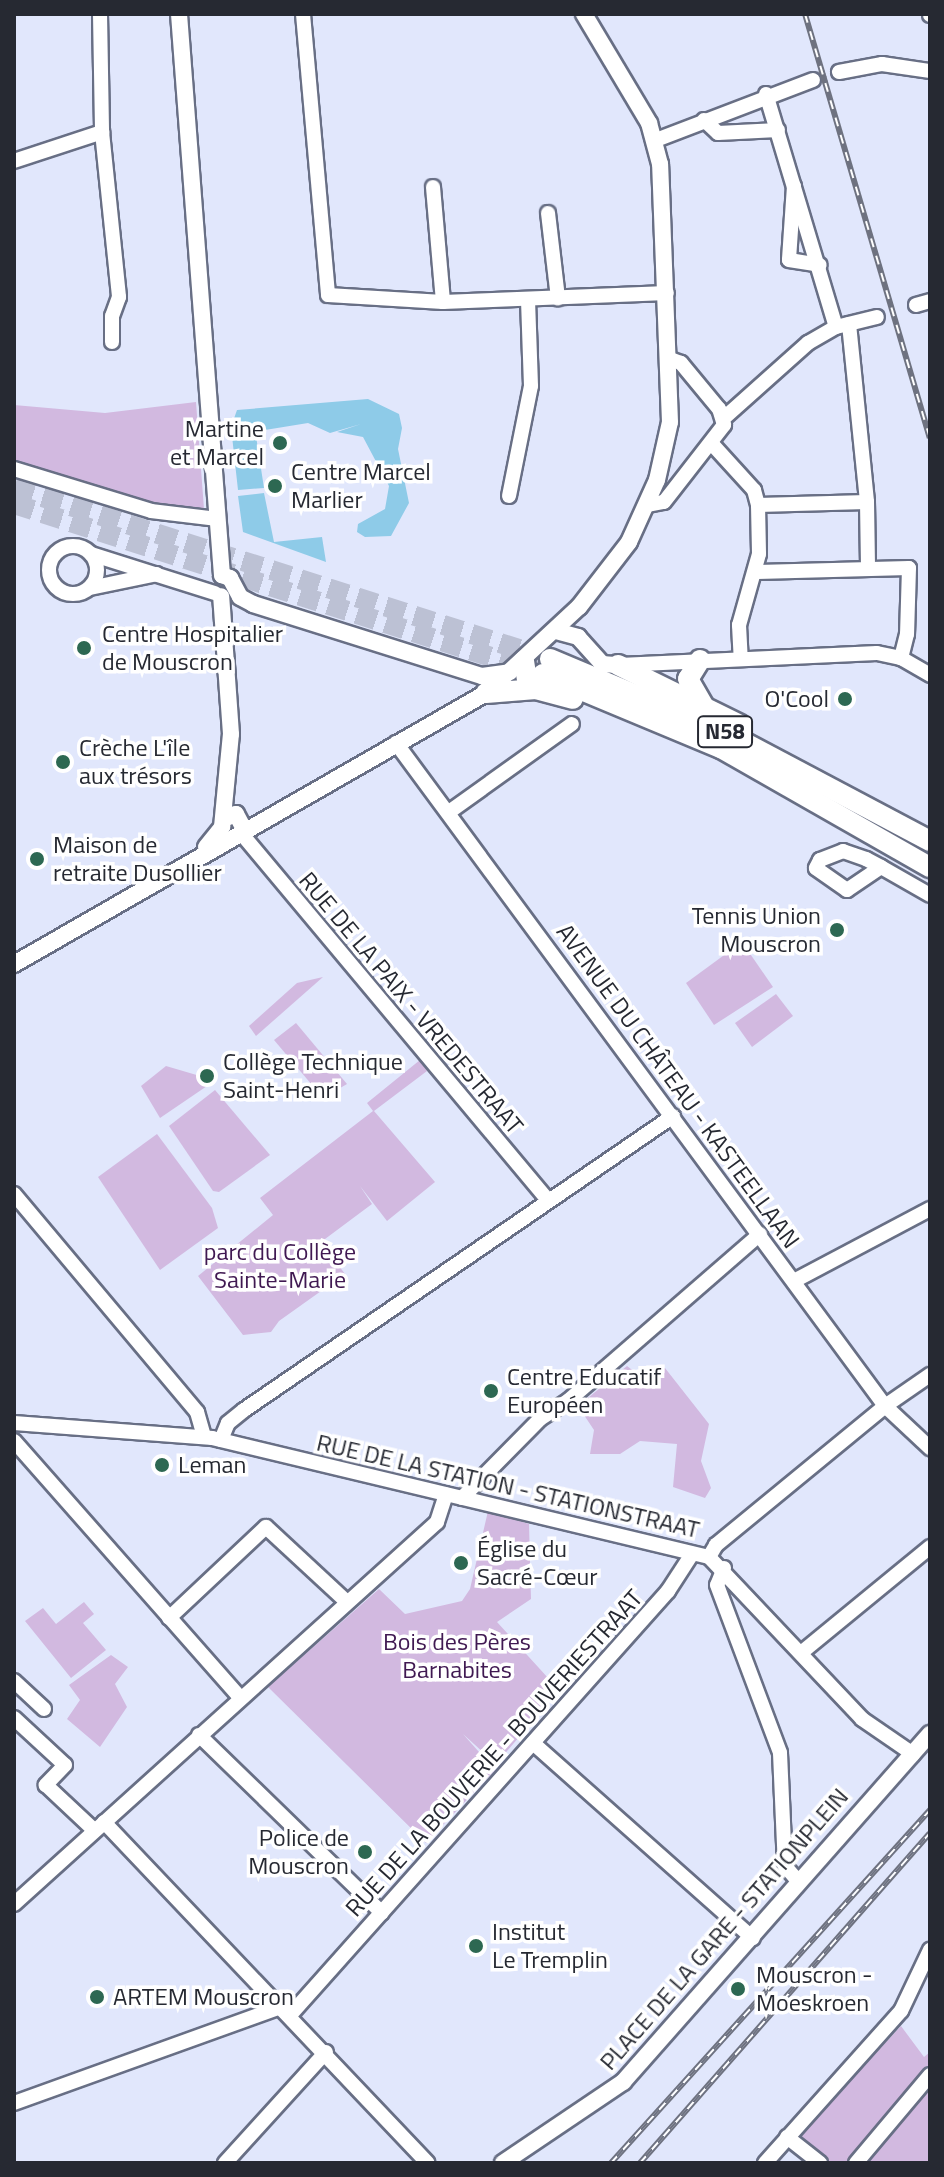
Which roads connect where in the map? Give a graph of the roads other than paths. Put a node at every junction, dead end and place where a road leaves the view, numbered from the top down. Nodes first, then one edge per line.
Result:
1 (100, 14) edge
2 (179, 14) edge
3 (303, 14) edge
4 (584, 14) edge
5 (930, 71) edge
6 (839, 72) tunnel mouth
7 (813, 80) tunnel mouth
8 (766, 94) junction
9 (704, 120) junction
10 (778, 130) junction
11 (102, 132) junction
12 (656, 140) junction
13 (14, 161) edge
14 (794, 185) junction
15 (433, 187) dead end
16 (548, 213) dead end
17 (820, 265) junction
18 (667, 293) junction
19 (558, 298) junction
20 (528, 300) junction
21 (443, 302) junction
22 (877, 317) dead end
23 (842, 325) junction
24 (112, 342) dead end
25 (670, 359) junction
26 (724, 418) junction
27 (713, 445) junction
28 (14, 469) edge
29 (509, 496) dead end
30 (867, 502) junction
31 (648, 505) junction
32 (758, 505) junction
33 (218, 519) junction
34 (91, 554) junction
35 (868, 569) junction
36 (138, 572) junction
37 (757, 572) junction
38 (221, 587) junction
39 (90, 588) junction
40 (253, 604) junction
41 (570, 617) junction
42 (556, 631) junction
43 (226, 632) junction
44 (741, 658) junction
45 (901, 658) junction
46 (700, 660) junction
47 (618, 665) junction
48 (518, 666) junction
49 (460, 670) junction
50 (543, 674) junction
51 (930, 675) edge
52 (486, 693) junction
53 (453, 711) junction
54 (713, 712) junction
55 (572, 724) dead end
56 (396, 743) junction
57 (449, 812) junction
58 (894, 818) junction
59 (233, 829) junction
60 (930, 841) edge
61 (881, 867) dead end
62 (930, 867) edge
63 (930, 895) edge
64 (14, 964) edge
65 (673, 1116) junction
66 (14, 1194) edge
67 (548, 1200) junction
68 (930, 1209) edge
69 (760, 1234) junction
70 (794, 1281) junction
71 (930, 1375) edge
72 (885, 1406) junction
73 (14, 1423) edge
74 (204, 1437) junction
75 (221, 1440) junction
76 (14, 1441) edge
77 (930, 1448) edge
78 (446, 1494) junction
79 (462, 1498) junction
80 (930, 1547) edge
81 (692, 1554) junction
82 (709, 1557) junction
83 (724, 1568) junction
84 (346, 1601) junction
85 (169, 1618) junction
86 (801, 1653) junction
87 (14, 1681) edge
88 (240, 1697) junction
89 (32, 1698) junction
90 (44, 1709) dead end
91 (14, 1718) edge
92 (930, 1720) edge
93 (930, 1734) edge
94 (199, 1735) junction
95 (533, 1743) junction
96 (909, 1751) junction
97 (99, 1826) junction
98 (798, 1881) junction
99 (14, 1904) edge
100 (382, 1913) junction
101 (753, 1938) junction
102 (930, 1950) edge
103 (287, 2010) junction
104 (326, 2052) junction
105 (930, 2075) edge
106 (14, 2103) edge
107 (787, 2137) junction
108 (225, 2163) edge
109 (428, 2163) edge
110 (503, 2163) edge
111 (765, 2163) edge
112 (820, 2163) edge
113 (856, 2163) edge

1 - 11 street
2 - 33 main road
3 - 21 street
4 - 12 main road
5 - 6 street
7 - 8 street
8 - 9 street
8 - 10 street
9 - 10 street
9 - 12 street
10 - 14 street
11 - 13 street
11 - 24 street
12 - 18 main road
14 - 17 street
14 - 17 street
15 - 21 street
16 - 19 street
17 - 23 street
18 - 19 street
18 - 25 main road
19 - 20 street
20 - 21 street
20 - 29 street
22 - 23 street
23 - 26 street
23 - 30 street
25 - 26 street
25 - 31 main road
26 - 27 street
27 - 31 street
27 - 32 street
28 - 33 street
30 - 32 street
30 - 35 street
31 - 41 main road
32 - 37 street
33 - 38 main road
34 - 36 street
34 - 39 street
34 - 39 street
35 - 37 street
35 - 45 street
36 - 38 street
36 - 39 street
37 - 44 street
38 - 40 main road
38 - 43 main road
40 - 43 main road
40 - 49 main road
41 - 42 main road
41 - 47 main road
42 - 47 main road
42 - 48 main road
43 - 59 main road
44 - 45 street
44 - 46 street
45 - 51 street
46 - 47 street
46 - 54 highway
47 - 54 highway
48 - 49 main road
48 - 50 highway
48 - 52 main road
49 - 53 main road
50 - 52 highway
50 - 58 highway, N58
50 - 62 highway
52 - 53 main road
53 - 56 main road
54 - 58 highway
55 - 57 street
56 - 57 street, AVENUE DU CHÂTEAU - KASTEELLAAN
56 - 59 main road
57 - 65 street, AVENUE DU CHÂTEAU - KASTEELLAAN
58 - 60 highway, N58
59 - 64 main road
59 - 67 street, RUE DE LA PAIX - VREDESTRAAT
61 - 63 street
65 - 67 street
65 - 69 street, AVENUE DU CHÂTEAU - KASTEELLAAN
66 - 74 street
67 - 75 street
68 - 70 street
69 - 70 street, AVENUE DU CHÂTEAU - KASTEELLAAN
69 - 79 street
70 - 72 street, AVENUE DU CHÂTEAU - KASTEELLAAN
71 - 72 street
72 - 77 street, AVENUE DU CHÂTEAU - KASTEELLAAN
72 - 82 street
73 - 74 street, RUE DE LA STATION - STATIONSTRAAT
74 - 75 street, RUE DE LA STATION - STATIONSTRAAT
75 - 78 street, RUE DE LA STATION - STATIONSTRAAT
76 - 85 street
78 - 79 street, RUE DE LA STATION - STATIONSTRAAT
78 - 84 street
79 - 81 street, RUE DE LA STATION - STATIONSTRAAT
80 - 86 street
81 - 82 street, RUE DE LA STATION - STATIONSTRAAT
81 - 95 street, RUE DE LA BOUVERIE - BOUVERIESTRAAT
82 - 83 street, RUE DE LA STATION - STATIONSTRAAT
83 - 86 street, RUE DE LA STATION - STATIONSTRAAT
83 - 98 street
84 - 85 street
84 - 88 street
85 - 88 street
86 - 96 street, RUE DE LA STATION - STATIONSTRAAT
87 - 89 street
88 - 94 street
89 - 90 street
89 - 91 street
91 - 97 street
92 - 96 main road, PLACE DE LA GARE - STATIONPLEIN
93 - 96 main road, PLACE DE LA GARE - STATIONPLEIN
94 - 97 street
94 - 100 street
95 - 100 street, RUE DE LA BOUVERIE - BOUVERIESTRAAT
95 - 101 street
96 - 98 main road, PLACE DE LA GARE - STATIONPLEIN
97 - 99 street
97 - 103 street
98 - 101 main road, PLACE DE LA GARE - STATIONPLEIN
100 - 103 street, RUE DE LA BOUVERIE - BOUVERIESTRAAT
101 - 110 main road, PLACE DE LA GARE - STATIONPLEIN
102 - 107 street
103 - 104 street
103 - 106 street
104 - 108 street
104 - 109 street
105 - 113 street
107 - 111 street
107 - 112 street

